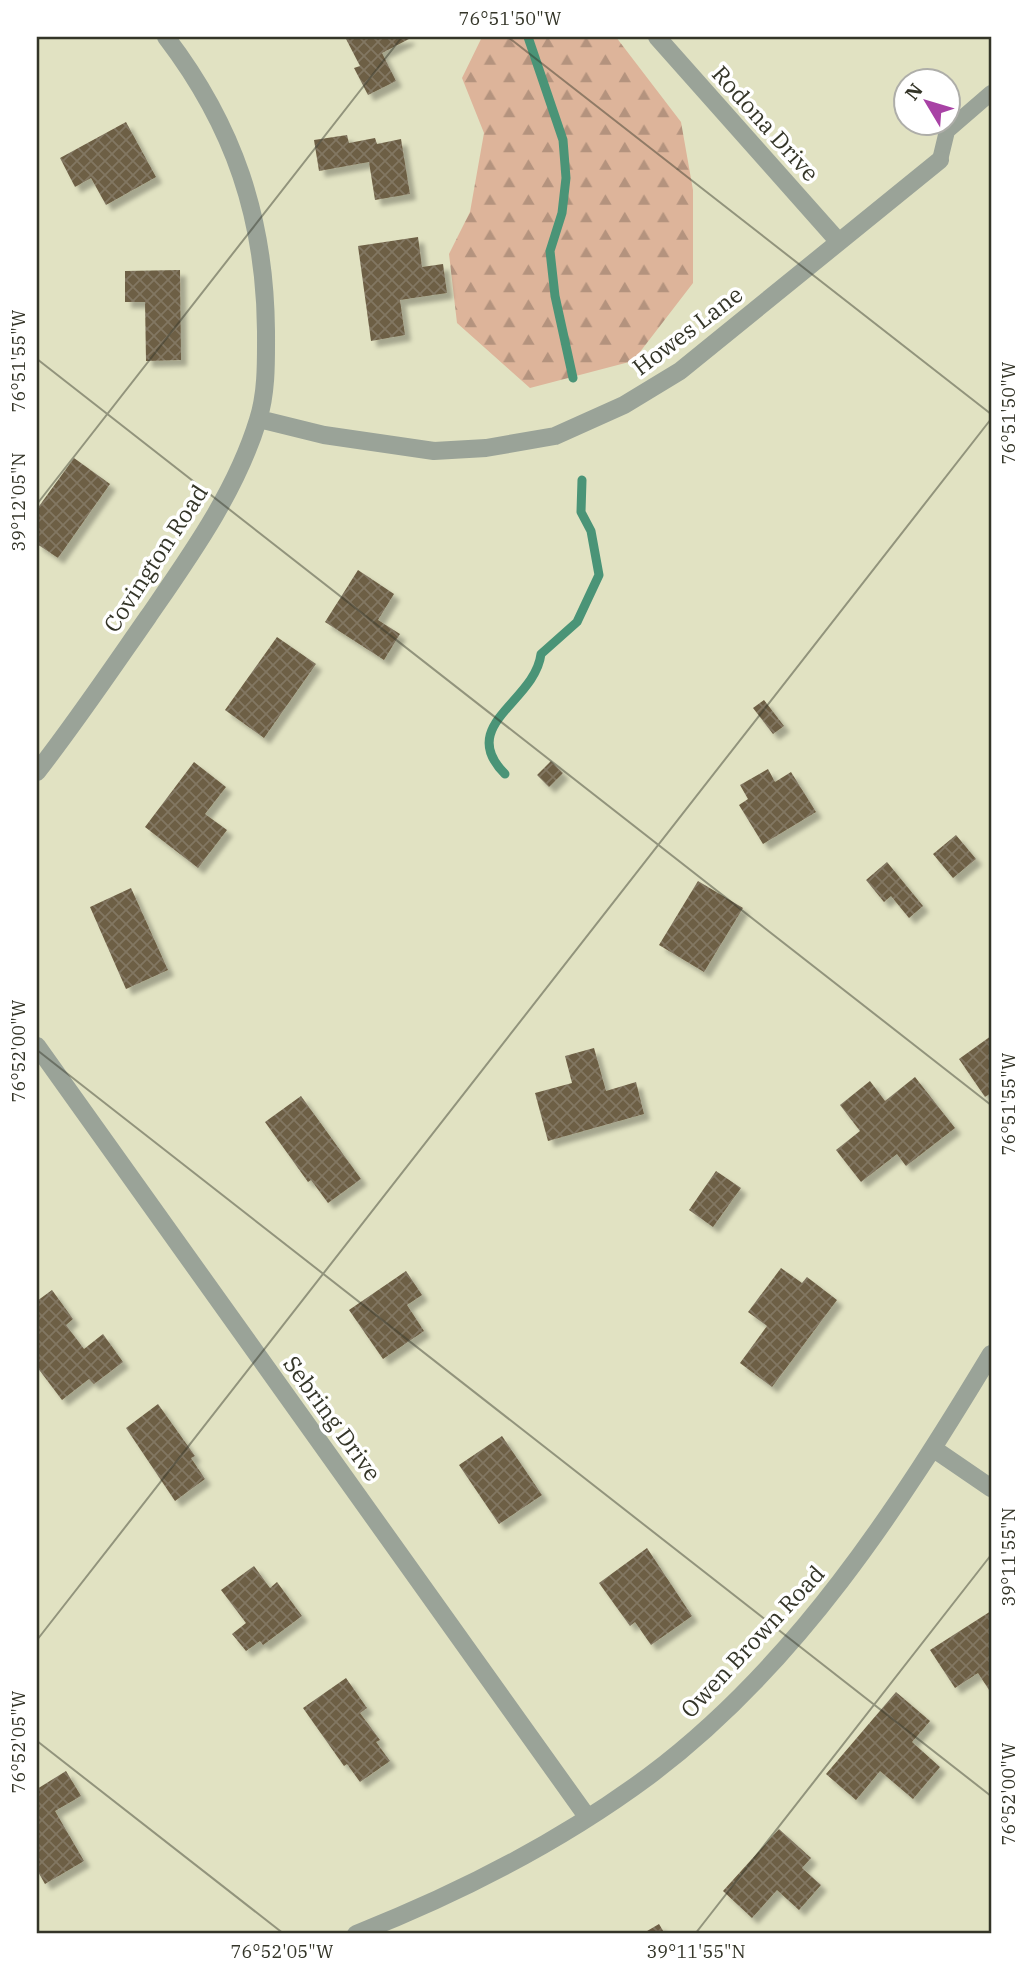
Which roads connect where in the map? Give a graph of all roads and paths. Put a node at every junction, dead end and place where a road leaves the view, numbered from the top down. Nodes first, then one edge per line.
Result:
1 (166, 37) edge
2 (657, 37) edge
3 (991, 93) edge
4 (940, 160) joint
5 (839, 242) junction
6 (259, 419) junction
7 (37, 772) edge
8 (37, 1046) edge
9 (991, 1354) edge
10 (934, 1449) junction
11 (991, 1488) edge
12 (588, 1818) junction
13 (356, 1934) edge

1 - 6 street, Covington Road
2 - 5 street, Rodona Drive
3 - 4 lane
4 - 5 street, Howes Lane
5 - 6 street, Howes Lane
6 - 7 street, Covington Road
8 - 12 street, Sebring Drive
9 - 10 street, Owen Brown Road
10 - 11 street
10 - 12 street, Owen Brown Road
12 - 13 street, Owen Brown Road

